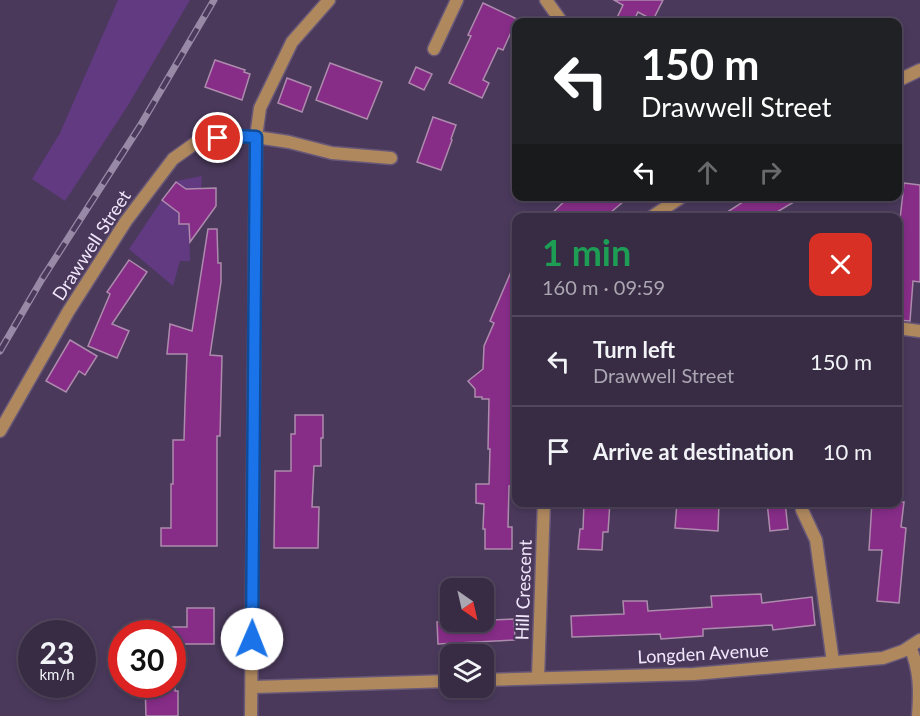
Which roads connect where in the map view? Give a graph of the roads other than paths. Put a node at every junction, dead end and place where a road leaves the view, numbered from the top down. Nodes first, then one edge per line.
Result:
1 (329, 0) edge
2 (457, 0) edge
3 (549, 1) edge
4 (559, 18) edge
5 (434, 49) dead end
6 (920, 70) edge
7 (902, 79) edge
8 (256, 137) junction
9 (391, 158) dead end
10 (676, 201) edge
11 (658, 213) edge
12 (902, 329) edge
13 (920, 331) edge
14 (0, 431) edge
15 (544, 507) edge
16 (802, 507) edge
17 (915, 643) edge
18 (832, 662) junction
19 (538, 678) junction
20 (494, 680) edge
21 (440, 681) edge
22 (252, 687) junction
23 (251, 716) edge
24 (918, 716) edge

1 - 8 street
2 - 5 street
3 - 4 street
6 - 7 street
8 - 9 street, Drawwell Street
8 - 14 street, Drawwell Street
8 - 22 street
10 - 11 street
12 - 13 street
15 - 19 street, Hill Crescent
16 - 18 street
17 - 18 street, Longden Avenue
17 - 24 street
18 - 19 street, Longden Avenue
19 - 20 street, Longden Avenue
21 - 22 street
22 - 23 street

